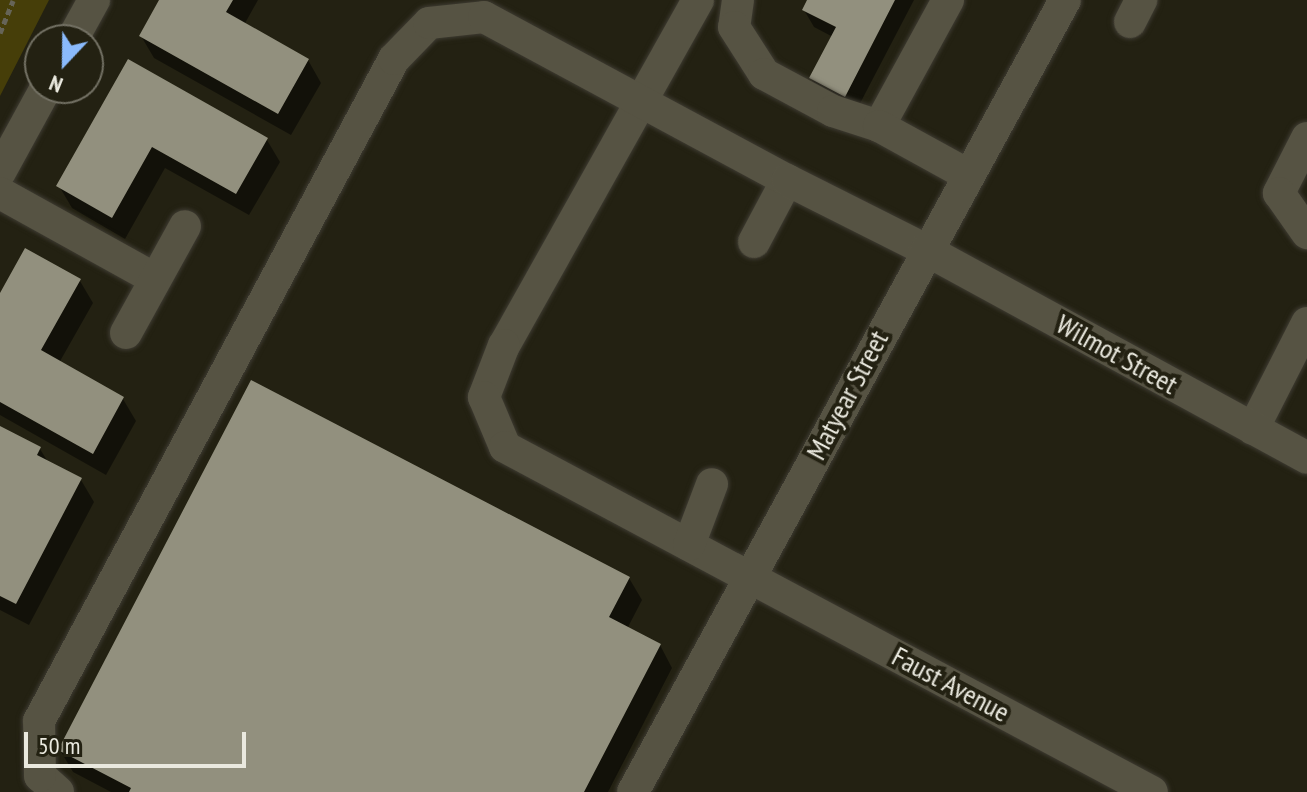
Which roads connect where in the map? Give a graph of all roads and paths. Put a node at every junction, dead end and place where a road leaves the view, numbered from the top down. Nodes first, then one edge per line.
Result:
1 (13, 0) edge
2 (94, 0) edge
3 (698, 0) edge
4 (738, 0) edge
5 (948, 0) edge
6 (1065, 0) edge
7 (81, 24) edge
8 (0, 33) edge
9 (640, 101) junction
10 (37, 104) edge
11 (879, 126) junction
12 (1307, 138) edge
13 (0, 172) edge
14 (968, 175) junction
15 (787, 180) junction
16 (0, 193) edge
17 (185, 226) dead end
18 (1307, 233) edge
19 (754, 242) dead end
20 (926, 250) junction
21 (155, 279) junction
22 (1307, 323) edge
23 (126, 333) dead end
24 (1253, 429) junction
25 (1307, 458) edge
26 (712, 484) dead end
27 (689, 545) junction
28 (750, 576) junction
29 (58, 792) edge
30 (633, 792) edge
31 (1152, 792) edge

1 - 8 path
2 - 7 street
3 - 9 street, Faust Avenue
4 - 11 street
5 - 11 street
6 - 14 street, Matyear Street
9 - 15 street, Wilmot Street
9 - 27 street, Faust Avenue
9 - 29 street, Wilmot Street
10 - 13 street
11 - 14 street
12 - 18 street
14 - 20 street, Matyear Street
15 - 19 street
15 - 20 street, Wilmot Street
16 - 21 street
17 - 21 street
20 - 24 street, Wilmot Street
20 - 28 street, Matyear Street
21 - 23 street
22 - 24 street
24 - 25 street, Wilmot Street
26 - 27 street
27 - 28 street, Faust Avenue
28 - 30 street, Matyear Street
28 - 31 street, Faust Avenue

